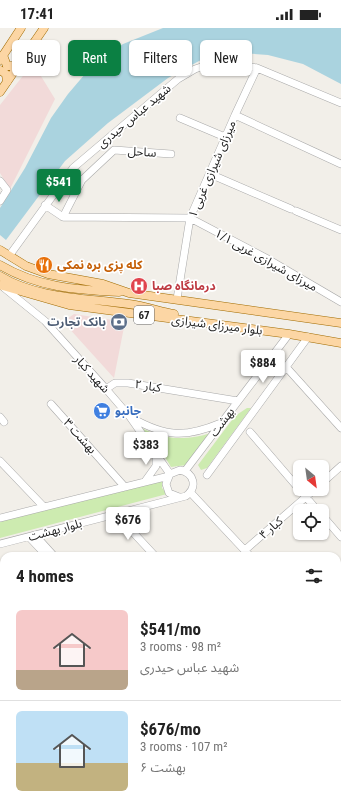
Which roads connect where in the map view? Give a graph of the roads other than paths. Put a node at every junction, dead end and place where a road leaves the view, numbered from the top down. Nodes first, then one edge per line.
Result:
1 (21, 28) edge
2 (44, 28) edge
3 (36, 40) edge
4 (2, 58) edge
5 (12, 66) edge
6 (257, 68) junction
7 (0, 70) edge
8 (12, 75) edge
9 (7, 82) junction
10 (0, 92) edge
11 (341, 103) edge
12 (235, 115) junction
13 (180, 118) dead end
14 (225, 137) junction
15 (170, 154) dead end
16 (341, 164) edge
17 (210, 174) junction
18 (0, 181) edge
19 (0, 201) edge
20 (45, 205) junction
21 (63, 217) junction
22 (190, 218) junction
23 (341, 230) edge
24 (0, 250) edge
25 (9, 256) junction
26 (1, 266) edge
27 (0, 276) edge
28 (0, 286) edge
29 (129, 293) junction
30 (178, 299) junction
31 (341, 302) edge
32 (340, 322) edge
33 (222, 325) junction
34 (289, 334) junction
35 (308, 337) junction
36 (341, 343) edge
37 (287, 368) junction
38 (106, 389) junction
39 (238, 401) junction
40 (51, 404) dead end
41 (130, 417) junction
42 (222, 423) junction
43 (341, 428) edge
44 (250, 432) dead end
45 (155, 454) junction
46 (0, 461) edge
47 (341, 466) edge
48 (185, 471) junction
49 (169, 475) junction
50 (207, 475) dead end
51 (329, 476) edge
52 (146, 480) junction
53 (124, 486) junction
54 (190, 492) junction
55 (179, 497) junction
56 (306, 497) junction
57 (312, 504) edge
58 (44, 507) junction
59 (116, 514) junction
60 (0, 518) edge
61 (329, 523) edge
62 (32, 536) junction
63 (341, 537) edge
64 (0, 544) edge
65 (44, 552) edge
66 (50, 552) edge
67 (151, 552) edge
68 (246, 552) edge
69 (248, 552) edge

1 - 4 main road
2 - 3 main road
4 - 5 main road
6 - 11 street, شهید عباس حیدری
6 - 12 street, ۱ میرزای شیرازی غربی
6 - 20 street, شهید عباس حیدری
7 - 9 main road
8 - 9 main road
9 - 10 main road
12 - 14 street, ۱ میرزای شیرازی غربی
12 - 16 street
13 - 14 street
14 - 17 street, ۱ میرزای شیرازی غربی
15 - 21 street, ساحل
17 - 22 street, ۱ میرزای شیرازی غربی
17 - 23 street
18 - 19 street
20 - 21 street
20 - 25 street, شهید عباس حیدری
21 - 22 street
22 - 30 street, ۱ میرزای شیرازی غربی
22 - 31 street, ۱/۱ میرزای شیرازی غربی
24 - 25 main road, بلوار میرزای شیرازی
25 - 29 main road, بلوار میرزای شیرازی / 67
26 - 29 main road
27 - 33 main road
28 - 33 main road, بلوار میرزای شیرازی / 67
28 - 38 street, شهید کبار
29 - 30 main road, بلوار میرزای شیرازی / 67
30 - 32 main road, بلوار میرزای شیرازی / 67
33 - 34 main road, بلوار میرزای شیرازی / 67
34 - 35 main road, بلوار میرزای شیرازی / 67
34 - 39 street, بهشت
35 - 36 main road, بلوار میرزای شیرازی / 67
35 - 37 street
37 - 43 street
37 - 50 street
38 - 39 street, ۲ کبار
38 - 41 street, شهید کبار
39 - 42 street, بهشت
40 - 53 street, ۳ بهشت
41 - 42 street
41 - 45 street, شهید کبار
42 - 48 street, بهشت
44 - 56 street
45 - 49 street, شهید کبار
45 - 52 street
46 - 58 street
47 - 51 street
48 - 49 street
48 - 54 street
49 - 52 street, بلوار بهشت
49 - 55 street
52 - 53 street, بلوار بهشت
53 - 58 street, بلوار بهشت
54 - 55 street
54 - 68 street
55 - 59 street, بلوار بهشت
56 - 57 street
56 - 69 street, ۴ کبار
58 - 60 street, بلوار بهشت
59 - 62 street, بلوار بهشت
59 - 67 street
61 - 63 street
62 - 64 street, بلوار بهشت
62 - 65 street
62 - 66 street

